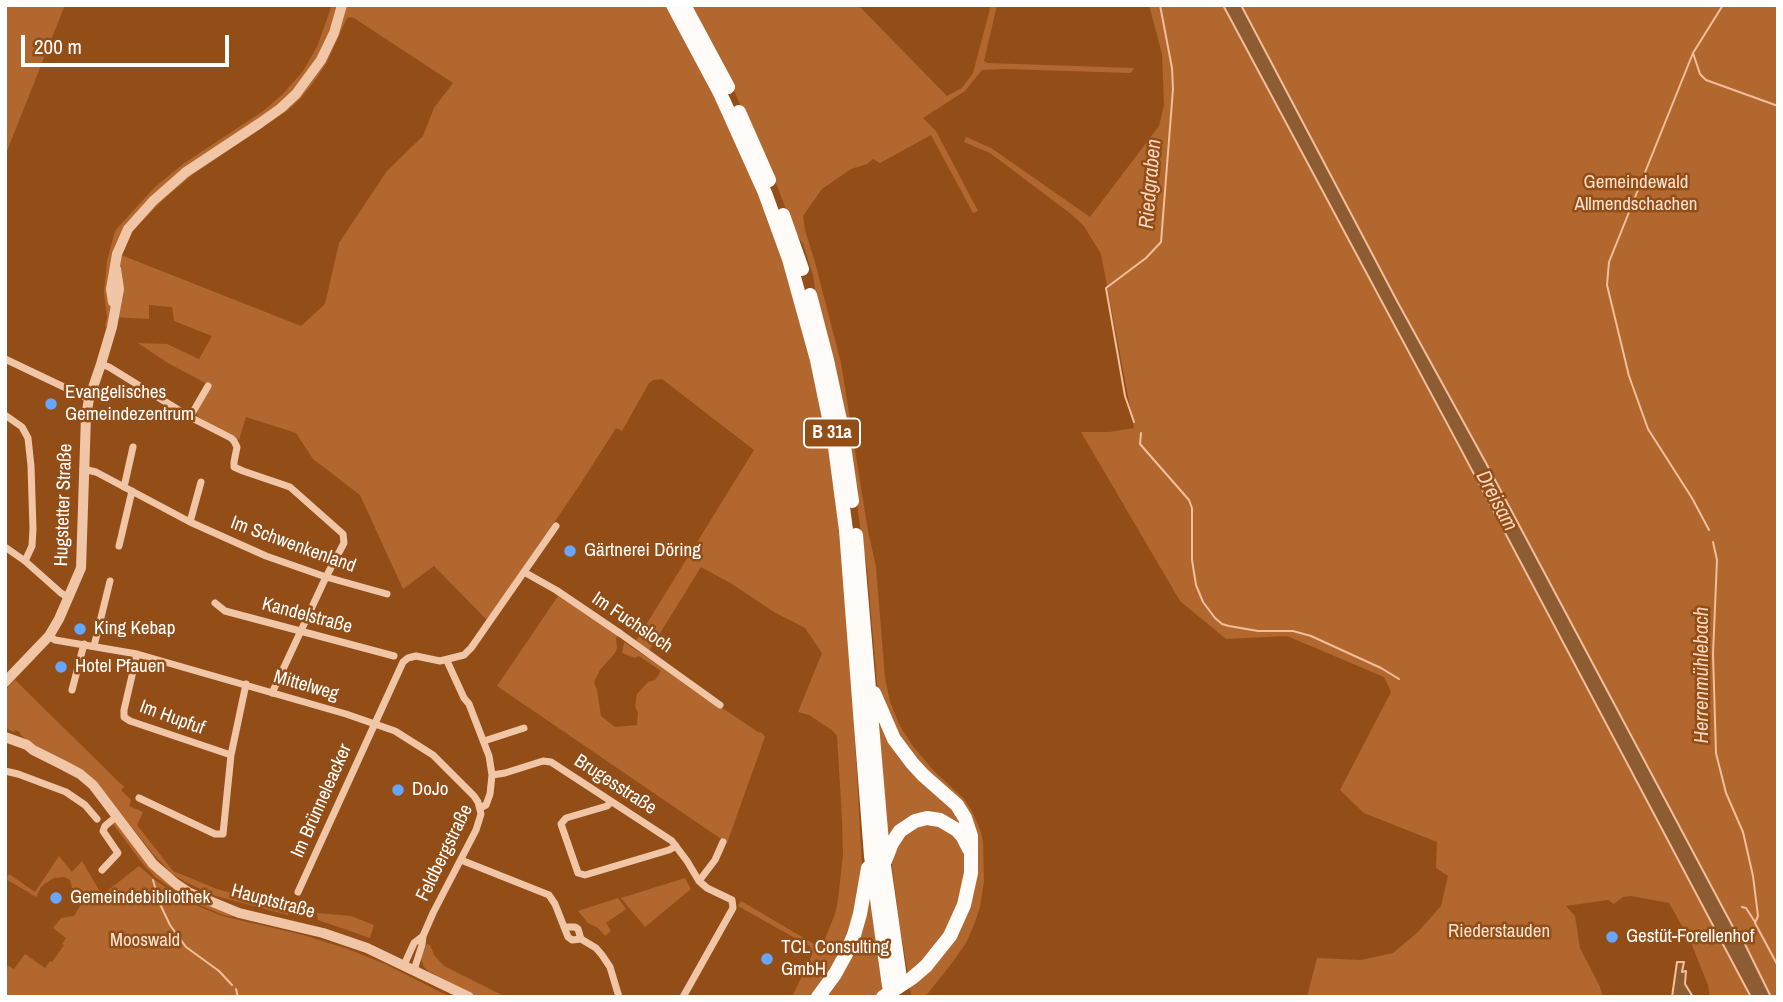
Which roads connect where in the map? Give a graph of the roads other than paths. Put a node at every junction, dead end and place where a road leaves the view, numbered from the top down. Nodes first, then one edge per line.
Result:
1 (342, 5) edge
2 (673, 5) edge
3 (684, 5) edge
4 (5, 359) edge
5 (101, 364) junction
6 (208, 386) dead end
7 (89, 399) junction
8 (5, 415) edge
9 (190, 417) junction
10 (133, 447) dead end
11 (83, 469) junction
12 (201, 482) dead end
13 (124, 487) junction
14 (132, 491) junction
15 (190, 522) junction
16 (556, 526) dead end
17 (119, 546) dead end
18 (5, 547) edge
19 (25, 561) junction
20 (524, 572) junction
21 (326, 577) junction
22 (110, 581) dead end
23 (387, 594) dead end
24 (69, 597) junction
25 (215, 603) dead end
26 (301, 631) junction
27 (49, 636) junction
28 (84, 644) junction
29 (94, 646) junction
30 (137, 654) junction
31 (394, 656) dead end
32 (447, 661) junction
33 (5, 682) edge
34 (870, 683) junction
35 (246, 684) junction
36 (72, 690) dead end
37 (272, 693) junction
38 (720, 705) dead end
39 (374, 722) junction
40 (524, 728) dead end
41 (5, 737) edge
42 (484, 741) junction
43 (5, 744) edge
44 (33, 750) junction
45 (231, 755) junction
46 (5, 771) edge
47 (492, 775) junction
48 (139, 798) dead end
49 (611, 802) junction
50 (480, 807) junction
51 (117, 816) junction
52 (97, 819) dead end
53 (723, 842) dead end
54 (676, 846) junction
55 (871, 856) junction
56 (972, 856) junction
57 (461, 860) junction
58 (884, 866) junction
59 (102, 870) dead end
60 (699, 881) junction
61 (298, 892) dead end
62 (409, 968) junction
63 (896, 990) edge
64 (468, 997) edge
65 (619, 997) edge
66 (683, 997) edge
67 (818, 997) edge

1 - 5 street, Hugstetter Straße
2 - 55 highway, B 31a
3 - 34 highway, B 31a
4 - 7 street
5 - 7 street, Hugstetter Straße
5 - 9 street
6 - 9 street
7 - 11 street, Hugstetter Straße
8 - 19 street
9 - 21 street
10 - 13 street
11 - 13 street, Im Schwenkenland
11 - 24 street, Hugstetter Straße
12 - 15 street
13 - 14 street, Im Schwenkenland
14 - 15 street, Im Schwenkenland
14 - 17 street
15 - 21 street, Im Schwenkenland
16 - 20 street
18 - 19 street
19 - 24 street
20 - 32 street
20 - 38 street, Im Fuchsloch
21 - 23 street, Im Schwenkenland
21 - 26 street
22 - 29 street
24 - 27 street, Hugstetter Straße
25 - 26 street, Kandelstraße
26 - 31 street, Kandelstraße
26 - 37 street
27 - 28 street, Mittelweg
27 - 33 street, Hugstetter Straße
28 - 29 street, Mittelweg
28 - 36 street
29 - 30 street, Mittelweg
30 - 35 street, Mittelweg
30 - 45 street, Im Hupfuf
32 - 39 street
32 - 42 street
34 - 56 highway
34 - 58 highway, B 31a
35 - 37 street, Mittelweg
35 - 45 street
37 - 39 street, Mittelweg
39 - 50 street, Mittelweg
39 - 61 street, Im Brünneleacker
40 - 42 street
41 - 44 street, Hauptstraße
42 - 47 street
43 - 44 street, Hauptstraße
44 - 51 street, Hauptstraße
45 - 48 street
46 - 52 street
47 - 49 street, Brugesstraße
47 - 50 street, Feldbergstraße
49 - 54 street, Brugesstraße
49 - 54 street
50 - 57 street, Feldbergstraße
51 - 59 street
51 - 62 street, Hauptstraße
53 - 60 street
54 - 60 street, Brugesstraße
55 - 63 highway, B 31a
55 - 67 highway
56 - 58 highway
56 - 63 highway, bridge
57 - 62 street, Feldbergstraße
57 - 65 street
58 - 63 highway, B 31a
60 - 66 street, Brugesstraße
62 - 64 street, Hauptstraße

